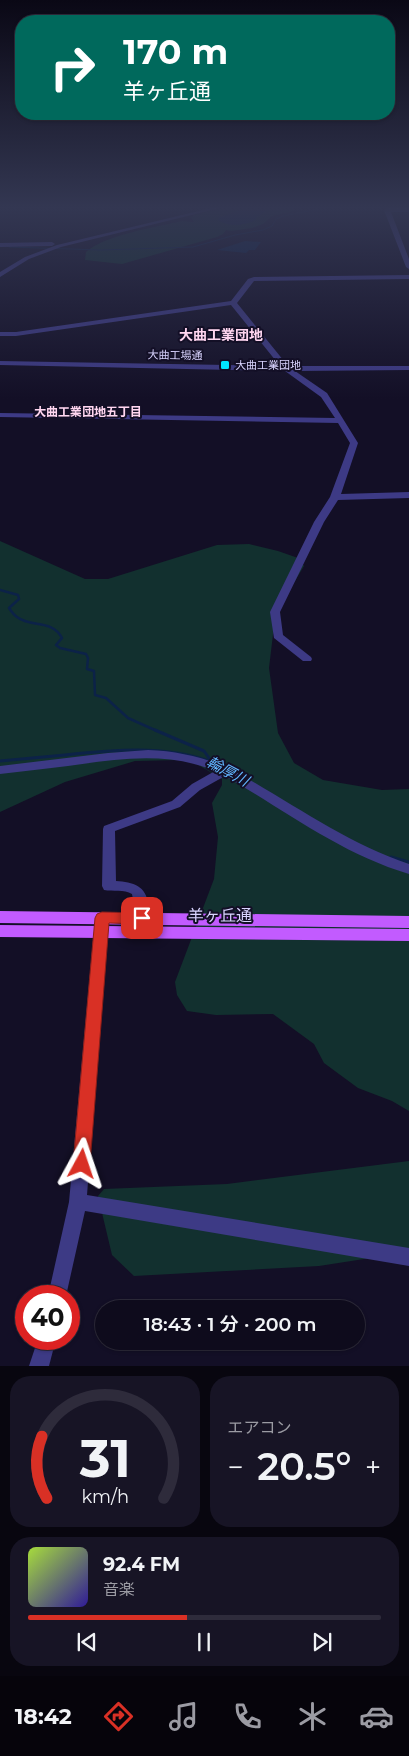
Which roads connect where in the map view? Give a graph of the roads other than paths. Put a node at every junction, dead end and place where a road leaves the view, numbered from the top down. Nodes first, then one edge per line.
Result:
1 (409, 277) edge
2 (233, 303) junction
3 (0, 334) edge
4 (0, 362) edge
5 (286, 368) junction
6 (409, 368) edge
7 (0, 415) edge
8 (340, 421) junction
9 (409, 495) edge
10 (335, 497) junction
11 (307, 659) dead end
12 (0, 770) edge
13 (225, 771) junction
14 (409, 869) edge
15 (0, 917) edge
16 (142, 918) junction
17 (409, 922) edge
18 (102, 925) junction
19 (0, 931) edge
20 (409, 935) edge
21 (78, 1202) junction
22 (409, 1256) edge
23 (59, 1285) edge
24 (43, 1350) edge
25 (39, 1366) edge

1 - 2 street
2 - 3 street
2 - 5 street
4 - 5 street, 大曲工場通
5 - 6 street, 大曲工場通
5 - 8 street
7 - 8 street
8 - 10 street
9 - 10 street
10 - 11 street
12 - 13 street
13 - 14 street
13 - 16 street
15 - 18 main road, 羊ヶ丘通
16 - 17 main road, 羊ヶ丘通
16 - 18 main road, 羊ヶ丘通
18 - 19 main road, 羊ヶ丘通
18 - 20 main road, 羊ヶ丘通
18 - 21 street
21 - 22 street
21 - 23 street
24 - 25 street

